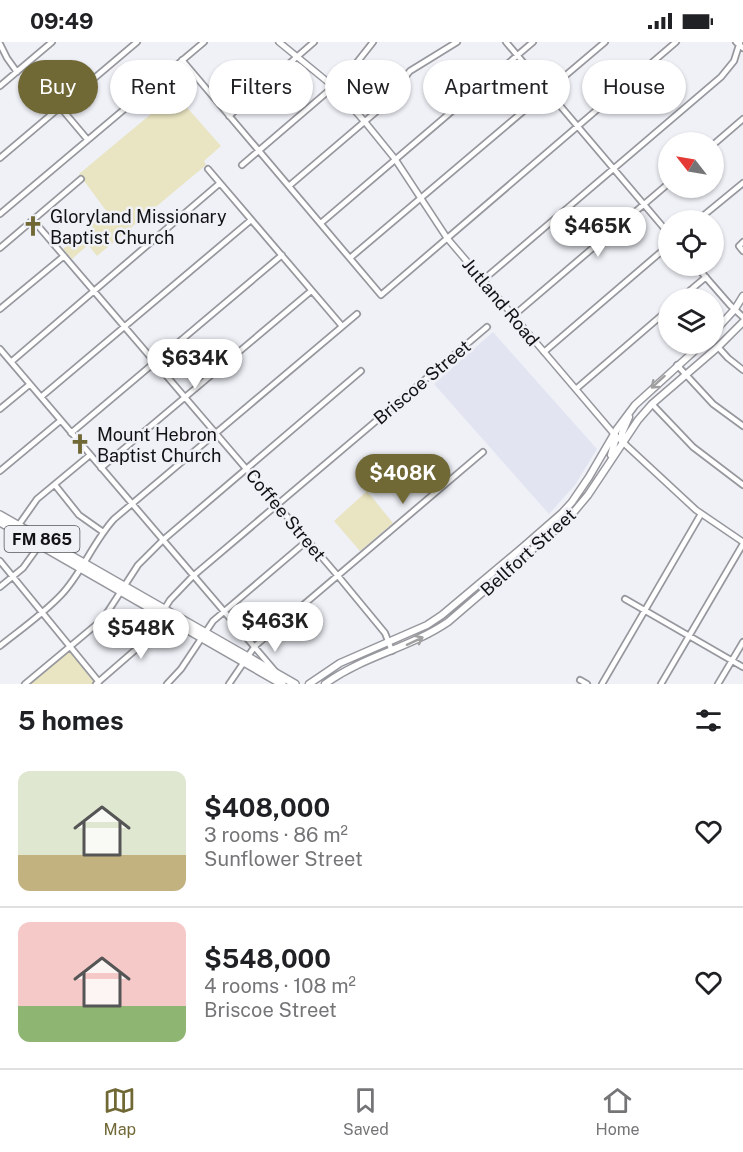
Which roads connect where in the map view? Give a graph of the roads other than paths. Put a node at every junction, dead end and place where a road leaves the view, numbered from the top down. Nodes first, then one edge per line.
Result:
1 (52, 42) edge
2 (137, 42) edge
3 (204, 42) edge
4 (279, 42) edge
5 (314, 42) edge
6 (373, 42) edge
7 (457, 42) edge
8 (506, 42) edge
9 (533, 42) edge
10 (605, 42) edge
11 (676, 42) edge
12 (0, 44) edge
13 (740, 44) edge
14 (517, 55) junction
15 (297, 56) junction
16 (182, 60) edge
17 (359, 60) edge
18 (521, 60) edge
19 (17, 72) junction
20 (570, 72) edge
21 (98, 75) edge
22 (197, 78) edge
23 (325, 79) edge
24 (0, 86) edge
25 (325, 95) edge
26 (52, 114) edge
27 (66, 114) edge
28 (117, 114) edge
29 (357, 114) edge
30 (520, 114) edge
31 (567, 114) edge
32 (229, 116) junction
33 (743, 119) edge
34 (364, 122) junction
35 (578, 126) junction
36 (724, 135) edge
37 (87, 139) junction
38 (258, 151) junction
39 (0, 158) edge
40 (395, 159) junction
41 (242, 165) dead end
42 (613, 168) junction
43 (208, 169) dead end
44 (81, 179) dead end
45 (220, 183) junction
46 (743, 183) edge
47 (289, 186) junction
48 (658, 192) edge
49 (422, 198) junction
50 (643, 205) junction
51 (710, 210) edge
52 (0, 214) edge
53 (33, 220) junction
54 (251, 220) junction
55 (658, 222) edge
56 (321, 223) junction
57 (447, 238) junction
58 (743, 242) edge
59 (0, 248) edge
60 (743, 251) edge
61 (658, 254) edge
62 (282, 255) junction
63 (64, 256) junction
64 (350, 258) junction
65 (706, 277) joint
66 (483, 280) junction
67 (693, 288) edge
68 (94, 290) junction
69 (311, 291) junction
70 (743, 296) edge
71 (0, 309) edge
72 (735, 309) junction
73 (357, 314) dead end
74 (513, 316) junction
75 (743, 316) edge
76 (658, 318) edge
77 (724, 321) edge
78 (743, 322) edge
79 (126, 326) junction
80 (342, 326) junction
81 (488, 327) dead end
82 (724, 341) edge
83 (0, 350) edge
84 (544, 352) junction
85 (724, 353) edge
86 (690, 354) edge
87 (710, 354) edge
88 (156, 361) junction
89 (11, 362) junction
90 (677, 365) junction
91 (743, 370) edge
92 (361, 371) dead end
93 (684, 375) junction
94 (29, 385) junction
95 (576, 389) junction
96 (41, 397) junction
97 (186, 397) junction
98 (652, 404) junction
99 (635, 405) junction
100 (0, 409) edge
101 (60, 421) junction
102 (743, 426) edge
103 (71, 433) junction
104 (217, 433) junction
105 (614, 434) junction
106 (622, 442) junction
107 (483, 452) dead end
108 (90, 455) junction
109 (608, 464) junction
110 (101, 468) junction
111 (247, 468) junction
112 (0, 471) edge
113 (590, 477) junction
114 (597, 481) junction
115 (54, 485) junction
116 (743, 485) edge
117 (132, 504) junction
118 (277, 504) junction
119 (562, 513) junction
120 (701, 514) junction
121 (568, 519) junction
122 (1, 520) edge
123 (16, 528) junction
124 (102, 532) junction
125 (163, 540) junction
126 (308, 540) junction
127 (41, 542) junction
128 (743, 543) edge
129 (523, 547) junction
130 (528, 554) junction
131 (0, 561) edge
132 (82, 566) junction
133 (13, 576) junction
134 (193, 576) junction
135 (338, 576) junction
136 (483, 582) junction
137 (0, 587) edge
138 (489, 588) junction
139 (123, 589) junction
140 (625, 598) dead end
141 (646, 610) junction
142 (223, 611) junction
143 (41, 612) junction
144 (163, 612) junction
145 (442, 615) junction
146 (448, 622) junction
147 (689, 635) junction
148 (203, 636) junction
149 (389, 642) junction
150 (743, 642) edge
151 (0, 646) edge
152 (255, 646) junction
153 (70, 647) junction
154 (392, 651) junction
155 (358, 654) junction
156 (245, 659) junction
157 (732, 660) junction
158 (361, 663) junction
159 (743, 667) edge
160 (278, 674) junction
161 (580, 680) dead end
162 (98, 683) edge
163 (25, 684) edge
164 (167, 684) edge
165 (229, 684) edge
166 (282, 684) edge
167 (295, 684) edge
168 (309, 684) edge
169 (325, 684) edge
170 (588, 684) edge
171 (602, 684) edge
172 (661, 684) edge
173 (718, 684) edge

1 - 19 street
2 - 21 street
3 - 16 street
4 - 15 street, Jutland Road
5 - 15 street
6 - 17 street
7 - 34 street
8 - 14 street
9 - 14 street
10 - 20 street
11 - 35 street
12 - 19 street
13 - 42 street
14 - 18 street
14 - 40 street
15 - 23 street, Jutland Road
15 - 32 street
19 - 24 street
22 - 32 street
25 - 38 street
26 - 39 street
27 - 37 street
28 - 37 street
29 - 34 street, Jutland Road
30 - 49 street
31 - 35 street
32 - 38 street
33 - 36 street
34 - 40 street, Jutland Road
34 - 47 street
35 - 42 street
35 - 57 street
37 - 52 street
38 - 41 street
38 - 47 street
40 - 49 street, Jutland Road
40 - 56 street
42 - 50 street
42 - 66 street
43 - 45 street
44 - 53 street
45 - 54 street
45 - 68 street
46 - 51 street
47 - 56 street
48 - 50 street
49 - 57 street, Jutland Road
49 - 64 street
50 - 55 street
50 - 74 street
53 - 59 street
53 - 63 street, Coffee Street
54 - 62 street
54 - 79 street
56 - 64 street
57 - 64 street
57 - 66 street, Jutland Road
58 - 60 street
61 - 84 street
62 - 69 street
62 - 88 street
63 - 68 street, Coffee Street
63 - 71 street
65 - 67 street
65 - 72 street
66 - 74 street, Jutland Road
68 - 79 street, Coffee Street
68 - 89 street
69 - 80 street
69 - 97 street
70 - 72 main road
72 - 75 street
72 - 77 main road
73 - 80 street
74 - 84 street, Jutland Road
76 - 95 street
78 - 82 main road, Bellfort Street
79 - 88 street, Coffee Street
79 - 96 street
80 - 104 street
81 - 118 street, Briscoe Street
83 - 89 street
84 - 95 street, Jutland Road
85 - 91 street
86 - 90 main road, Bellfort Street
87 - 93 main road, Bellfort Street
88 - 97 street, Coffee Street
88 - 103 street
89 - 94 street
90 - 93 street
90 -> 99 main road, Bellfort Street
92 - 111 street
93 - 98 main road, Bellfort Street
93 - 102 street
94 - 96 street
94 - 100 street
95 - 105 street, Jutland Road
96 - 101 street
97 - 104 street, Coffee Street
97 - 110 street
98 - 106 main road, Bellfort Street
98 - 116 street
99 - 105 main road, Bellfort Street
99 - 106 main road
101 - 103 street
101 - 112 street
103 - 108 street
104 - 111 street, Coffee Street
104 - 117 street
105 - 106 street, Jutland Road
105 - 109 main road
105 - 113 main road, Bellfort Street
106 - 109 main road, Bellfort Street
106 - 120 street, Jutland Road
107 - 135 street
108 - 110 street
108 - 115 street
109 - 114 main road, Bellfort Street
110 - 117 street
111 - 118 street, Coffee Street
111 - 125 street
113 - 114 main road
113 - 119 main road, Bellfort Street
114 - 121 main road, Bellfort Street
115 - 123 street
115 - 124 street
117 - 124 street
117 - 125 street
118 - 126 street, Coffee Street
118 - 134 street, Briscoe Street
119 - 121 main road
119 - 129 main road, Bellfort Street
120 - 128 street, Jutland Road
120 - 141 street
121 - 130 main road, Bellfort Street
122 - 123 main road, FM 865
123 - 127 main road, FM 865
124 - 132 street
125 - 134 street
125 - 139 street
126 - 135 street, Coffee Street
126 - 142 street
127 - 132 main road, FM 865
127 - 133 street
128 - 147 street
129 - 130 main road
129 - 136 main road, Bellfort Street
130 - 138 main road, Bellfort Street
131 - 133 street
132 - 139 main road, FM 865
132 - 143 street
133 - 137 street
133 - 143 street
134 - 142 street
134 - 144 street, Briscoe Street
135 - 149 street, Coffee Street
135 - 152 street
136 - 138 main road
136 - 145 main road, Bellfort Street
138 - 146 main road, Bellfort Street
139 - 144 main road, FM 865
139 - 153 street
140 - 141 street
141 - 147 street
141 - 171 street
142 - 148 street
142 - 152 street
143 - 151 street
143 - 153 street
144 - 148 main road, FM 865
144 - 162 street, Briscoe Street
145 - 146 main road
145 - 149 main road, Bellfort Street
154 -> 146 main road, Bellfort Street
147 - 157 street
147 - 172 street
148 - 156 main road, FM 865
148 - 164 street
149 - 154 street, Coffee Street
149 - 155 main road, Bellfort Street
150 - 157 street
152 - 156 street
152 - 160 street
153 - 162 street
153 - 163 street
154 - 158 main road, Bellfort Street
155 - 158 main road
155 - 168 main road, Bellfort Street
156 - 160 main road, FM 865
156 - 165 street
156 - 166 main road, FM 865
157 - 159 street
157 - 173 street
158 - 169 main road, Bellfort Street
160 - 167 main road, FM 865
161 - 170 street

